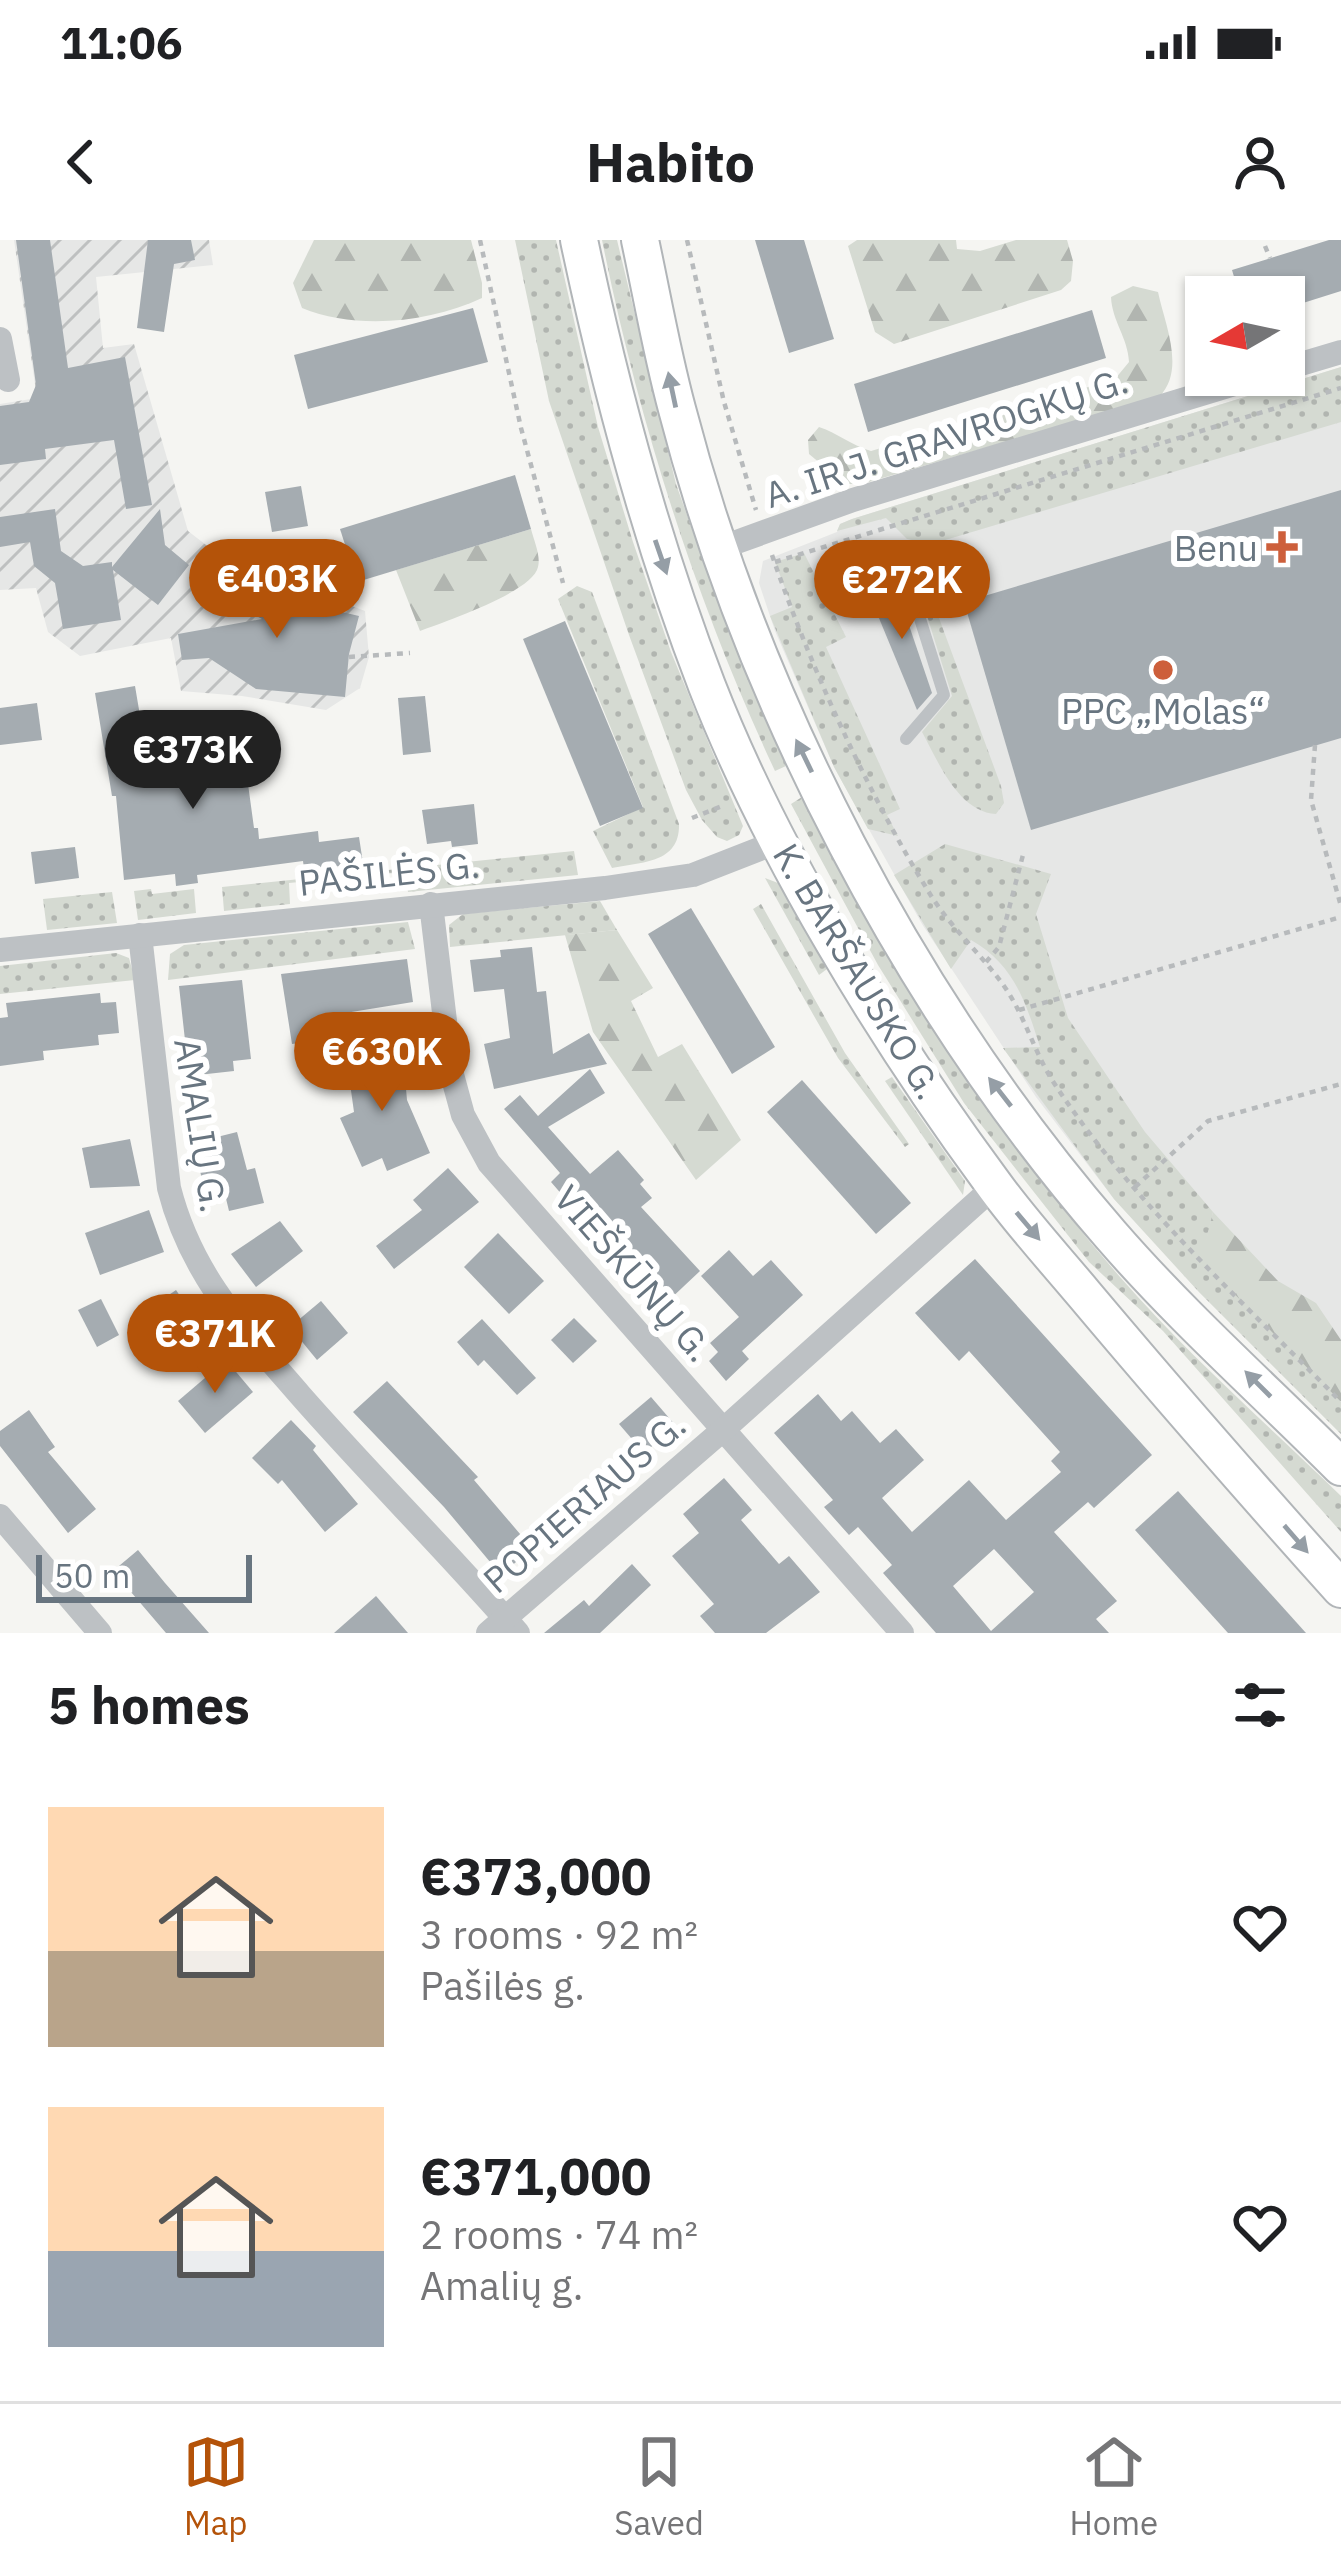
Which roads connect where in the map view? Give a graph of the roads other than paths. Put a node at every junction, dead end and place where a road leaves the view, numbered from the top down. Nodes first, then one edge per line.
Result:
1 (579, 240) edge
2 (640, 240) edge
3 (0, 339) edge
4 (1341, 352) edge
5 (1305, 363) edge
6 (8, 380) dead end
7 (1195, 396) edge
8 (720, 548) junction
9 (904, 568) dead end
10 (906, 739) dead end
11 (780, 841) junction
12 (431, 904) junction
13 (140, 935) junction
14 (0, 950) edge
15 (995, 1186) junction
16 (724, 1430) junction
17 (1341, 1467) edge
18 (0, 1516) edge
19 (1341, 1589) edge
20 (504, 1628) edge
21 (100, 1633) edge
22 (902, 1633) edge

1 -> 11 main road, K. BARŠAUSKO G.
8 -> 2 main road, K. BARŠAUSKO G.
3 - 6 street
4 - 5 street
7 - 8 street, A. IR J. GRAVROGKŲ G.
17 -> 8 main road, K. BARŠAUSKO G.
9 - 10 lane
11 - 12 street, PAŠILĖS G.
11 - 15 main road, K. BARŠAUSKO G.
12 - 13 street, PAŠILĖS G.
12 - 16 street, VIEŠKŪNŲ G.
13 - 14 street, PAŠILĖS G.
13 - 20 street, AMALIŲ G.
15 - 16 street, POPIERIAUS G.
15 -> 19 main road, K. BARŠAUSKO G.
16 - 20 street, POPIERIAUS G.
16 - 22 street, VIEŠKŪNŲ G.
18 - 21 street

